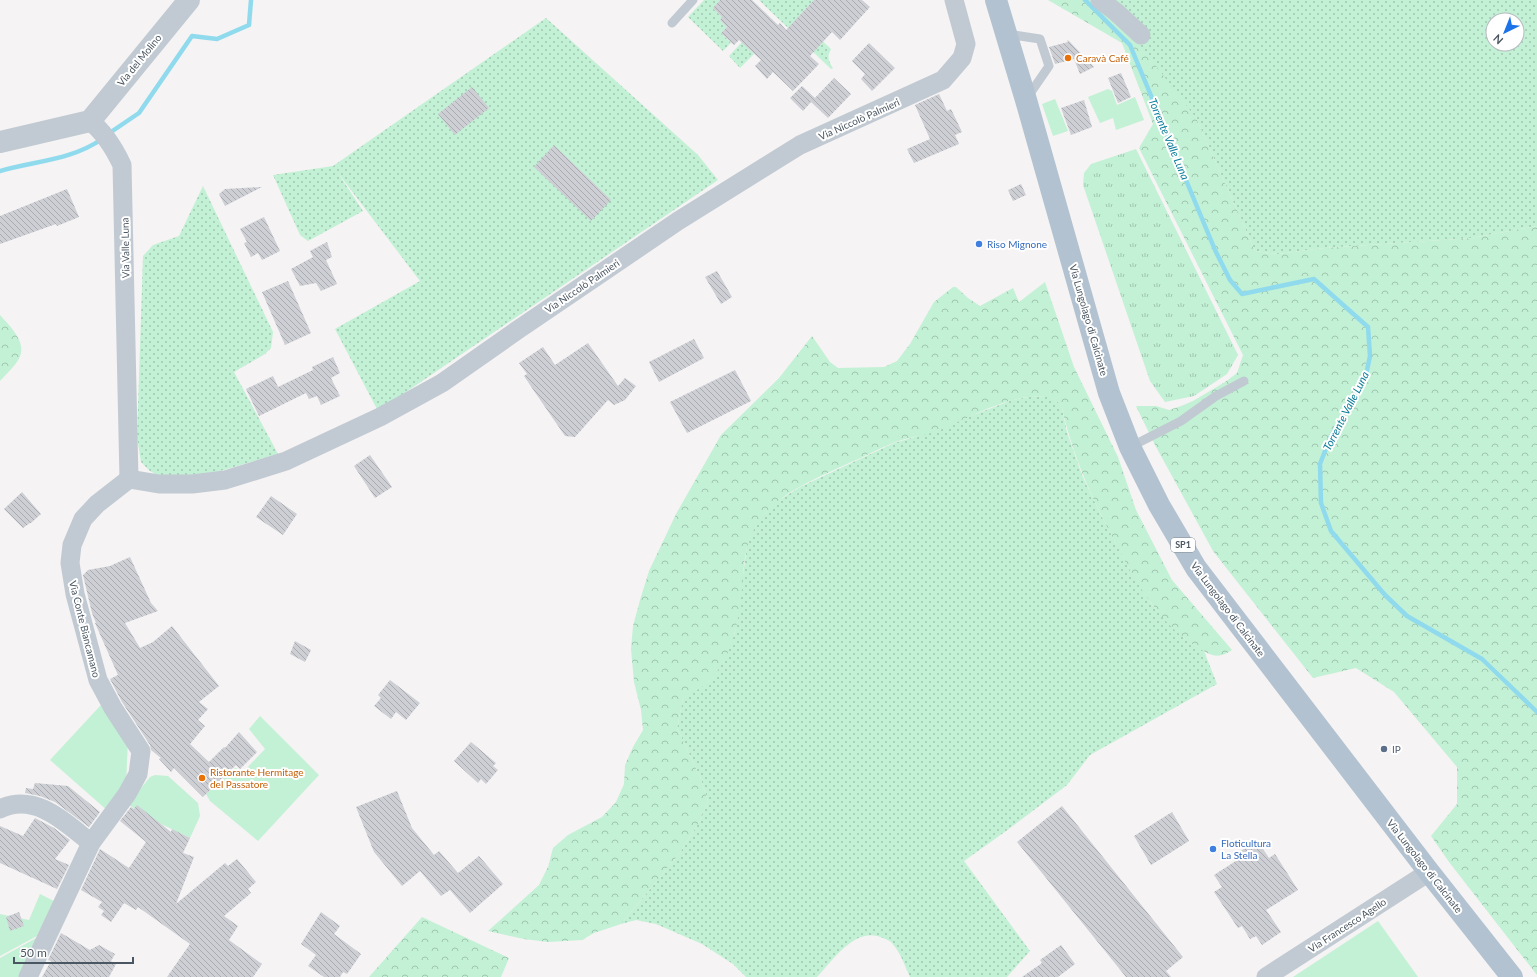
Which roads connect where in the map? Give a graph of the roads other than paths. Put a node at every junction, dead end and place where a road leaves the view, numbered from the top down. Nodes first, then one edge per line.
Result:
1 (189, 0) edge
2 (694, 0) edge
3 (954, 0) edge
4 (996, 0) edge
5 (1100, 0) edge
6 (672, 23) dead end
7 (1007, 34) junction
8 (1141, 35) dead end
9 (1026, 100) junction
10 (95, 125) junction
11 (0, 142) edge
12 (1244, 381) dead end
13 (1130, 447) junction
14 (129, 479) junction
15 (0, 809) edge
16 (91, 843) junction
17 (1429, 872) junction
18 (28, 977) edge
19 (1266, 977) edge
20 (1512, 977) edge

1 - 10 street, Via del Molino
2 - 6 lane
3 - 14 street, Via Niccolò Palmieri
4 - 7 main road, Via Lungolago di Calcinate / SP1
5 - 8 street
7 - 9 main road, Via Lungolago di Calcinate / SP1
7 - 9 lane
9 - 13 main road, Via Lungolago di Calcinate / SP1
10 - 11 street
10 - 14 street, Via Valle Luna
12 - 13 lane
13 - 17 main road, Via Lungolago di Calcinate / SP1
14 - 16 street, Via Conte Biancamano
15 - 16 street
16 - 18 street, Via Conte Biancamano
17 - 19 street, Via Francesco Agello
17 - 20 main road, Via Lungolago di Calcinate / SP1

